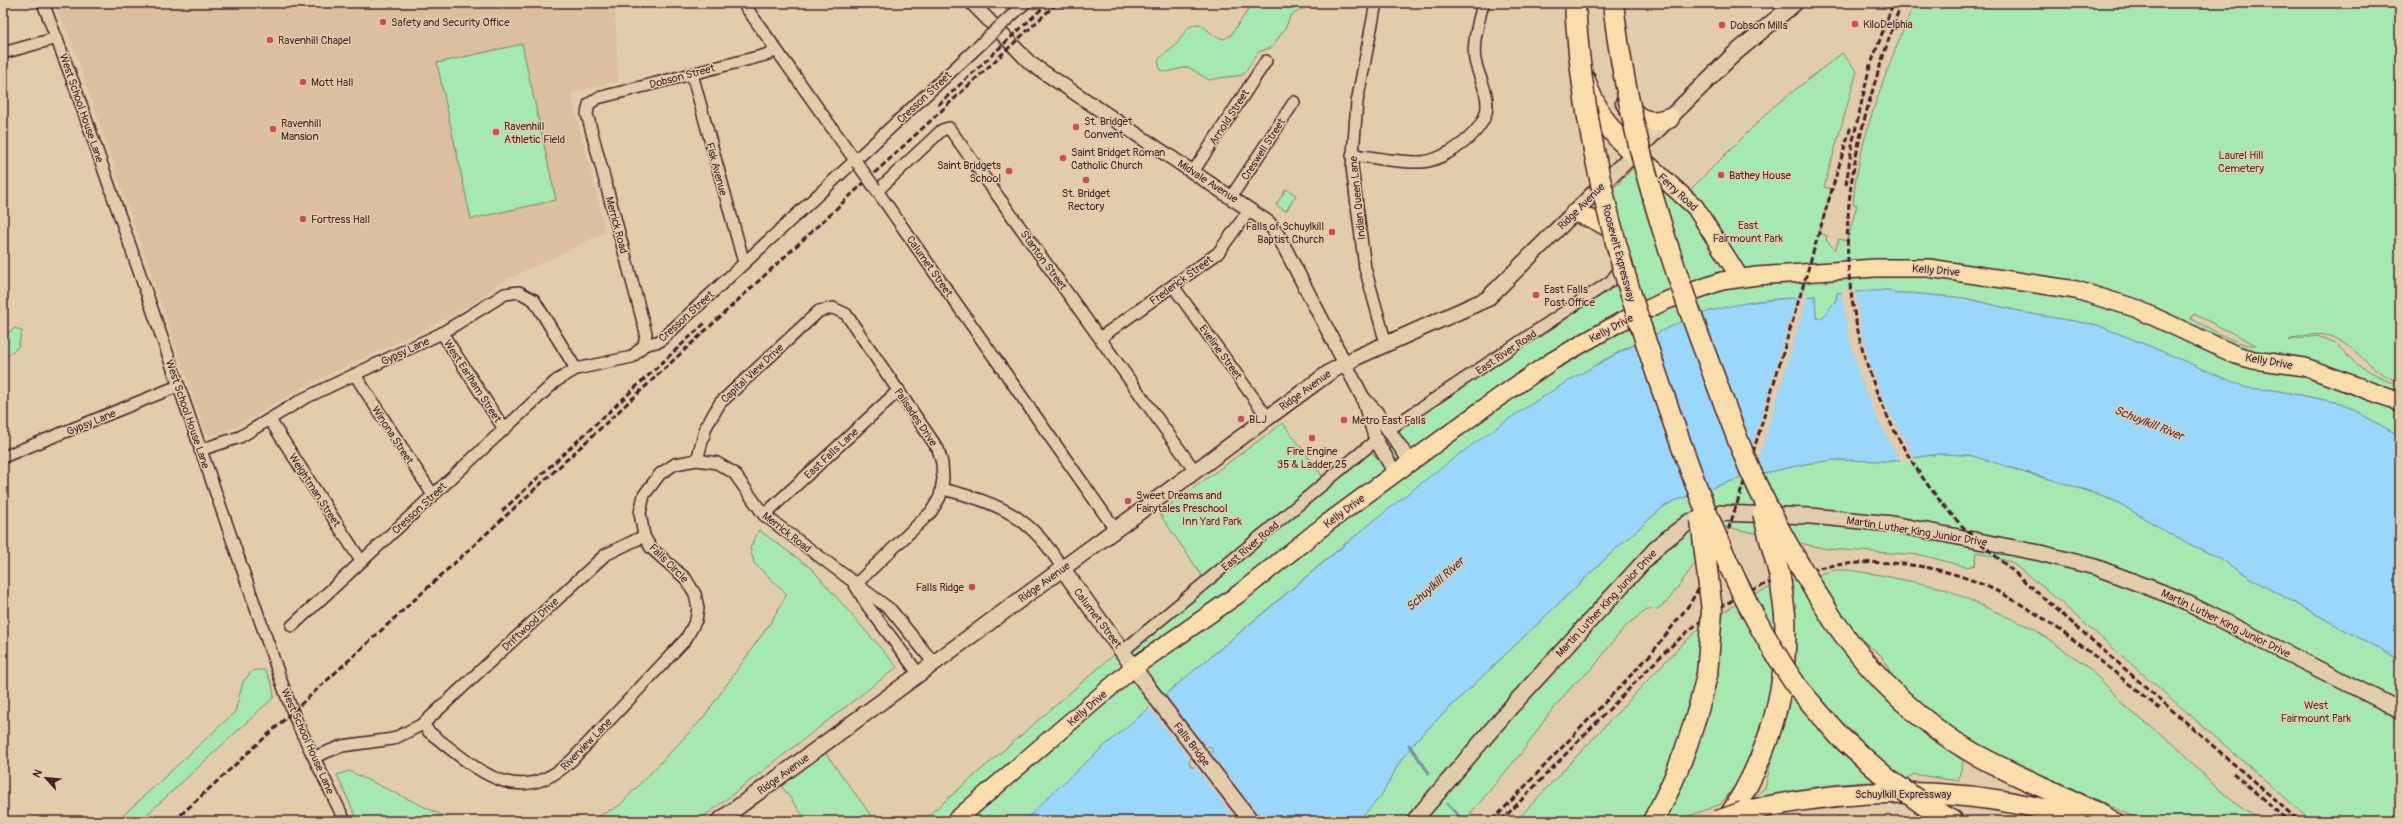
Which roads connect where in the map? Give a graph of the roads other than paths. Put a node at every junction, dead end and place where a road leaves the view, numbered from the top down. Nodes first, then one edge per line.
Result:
1 (43, 3) edge
2 (743, 3) edge
3 (972, 3) edge
4 (1025, 3) edge
5 (1376, 3) edge
6 (1483, 3) edge
7 (1575, 3) edge
8 (1612, 3) edge
9 (1795, 3) edge
10 (57, 38) junction
11 (776, 50) junction
12 (3, 53) edge
13 (1266, 61) dead end
14 (1583, 72) junction
15 (692, 74) junction
16 (1294, 102) dead end
17 (1626, 103) junction
18 (589, 104) joint
19 (1669, 118) junction
20 (1635, 153) junction
21 (1352, 155) junction
22 (856, 162) junction
23 (1193, 172) junction
24 (1601, 186) junction
25 (876, 190) junction
26 (1231, 197) junction
27 (1250, 208) junction
28 (1574, 213) junction
29 (1610, 229) junction
30 (744, 263) junction
31 (1619, 270) junction
32 (1740, 278) junction
33 (1173, 286) junction
34 (833, 308) joint
35 (1632, 316) junction
36 (442, 333) junction
37 (1100, 338) junction
38 (1386, 344) junction
39 (644, 345) junction
40 (1344, 364) junction
41 (576, 369) junction
42 (355, 375) junction
43 (178, 386) junction
44 (899, 390) junction
45 (1363, 398) junction
46 (2400, 402) edge
47 (1268, 418) junction
48 (270, 420) junction
49 (504, 429) junction
50 (1388, 430) junction
51 (1376, 440) junction
52 (200, 450) junction
53 (3, 457) edge
54 (697, 460) junction
55 (1410, 461) junction
56 (1195, 471) junction
57 (1751, 471) junction
58 (1395, 473) junction
59 (942, 489) junction
60 (433, 495) junction
61 (1698, 496) junction
62 (764, 515) junction
63 (1115, 529) junction
64 (644, 536) junction
65 (361, 561) junction
66 (1062, 568) junction
67 (855, 585) junction
68 (697, 614) joint
69 (292, 626) dead end
70 (1123, 651) junction
71 (932, 662) junction
72 (1134, 667) junction
73 (918, 673) junction
74 (2400, 710) edge
75 (423, 724) junction
76 (314, 757) junction
77 (1734, 817) edge
78 (345, 821) edge
79 (719, 821) edge
80 (955, 821) edge
81 (1251, 821) edge
82 (1414, 821) edge
83 (1653, 821) edge
84 (1718, 821) edge
85 (1953, 821) edge
86 (2088, 821) edge
87 (2112, 821) edge

1 - 10 street, West School House Lane
2 - 11 street, Calumet Street
3 - 23 street, Midvale Avenue
4 - 22 street, Cresson Street, bridge
5 - 21 street, Indian Queen Lane
6 - 21 street
7 - 14 highway
7 - 61 highway, Roosevelt Expressway, bridge
8 - 17 highway
8 - 57 highway, bridge
9 - 19 main road, Ridge Avenue
10 - 12 street
10 - 43 street, West School House Lane
11 - 15 street, Dobson Street
11 - 22 street, Calumet Street
13 - 23 street, Arnold Street
14 - 20 highway
14 - 24 highway
15 - 18 street, Dobson Street
15 - 30 street, Fisk Avenue
16 - 26 street, Creswell Street
17 - 19 highway
17 - 20 highway
18 - 39 street, Merrick Road
19 - 20 main road, Ridge Avenue
20 - 24 main road, Ridge Avenue
20 - 32 main road, Ferry Road
21 - 38 street, Indian Queen Lane
22 - 25 street, Calumet Street, bridge
22 - 30 street, Cresson Street
23 - 26 street, Midvale Avenue
24 - 28 main road, Ridge Avenue
24 - 29 main road
25 - 37 street, Stanton Street
25 - 63 street, Calumet Street
26 - 27 street, Midvale Avenue
27 - 33 street, Frederick Street
27 - 40 street, Midvale Avenue
28 - 29 main road
28 - 38 main road, Ridge Avenue
29 - 31 main road
30 - 39 street, Cresson Street
31 - 35 main road
31 - 50 street, East River Road
32 - 35 main road, Kelly Drive
32 - 46 main road, Kelly Drive
33 - 37 street, Frederick Street
33 - 47 street, Eveline Street
34 - 44 street, Palisades Drive
34 - 54 street, Capital View Drive
35 - 55 main road, Kelly Drive
36 - 41 street, Gypsy Lane
36 - 42 street, Gypsy Lane
36 - 49 street, West Earlham Street
37 - 56 street, Stanton Street
38 - 40 main road, Ridge Avenue
39 - 41 street, Cresson Street
40 - 45 street, Midvale Avenue
40 - 47 main road, Ridge Avenue
41 - 49 street, Cresson Street
42 - 48 street, Gypsy Lane
42 - 60 street, Winona Street
43 - 52 street, West School House Lane
43 - 53 street, Gypsy Lane
44 - 59 street, Palisades Drive
44 - 62 street, East Falls Lane
45 - 50 street, Midvale Avenue
45 - 51 street, Midvale Avenue
47 - 56 main road, Ridge Avenue
48 - 52 street, Gypsy Lane
48 - 65 street, Weightman Street
49 - 60 street, Cresson Street
50 - 55 street, Midvale Avenue
51 - 58 street, Midvale Avenue
51 - 70 street, East River Road
52 - 76 street, West School House Lane
54 - 62 street, Merrick Road
54 - 64 street, Merrick Road
55 - 58 main road, Kelly Drive
56 - 63 main road, Ridge Avenue
57 - 77 highway, bridge
57 - 87 highway, bridge
58 - 72 main road, Kelly Drive
59 - 66 street
59 - 67 street, Palisades Drive
60 - 65 street, Cresson Street
61 - 83 highway, bridge
61 - 85 highway, bridge
62 - 67 street, Merrick Road
63 - 66 main road, Ridge Avenue
64 - 68 street, Falls Circle
64 - 75 street, Driftwood Drive
65 - 69 street, Cresson Street
66 - 70 main road, Calumet Street
66 - 71 main road, Ridge Avenue
67 - 71 street, Merrick Road
67 - 73 street, Merrick Road
68 - 75 street, Riverview Lane
70 - 72 main road, Calumet Street
71 - 73 main road, Ridge Avenue
72 - 80 main road, Kelly Drive
72 - 81 main road, Falls Bridge
73 - 79 main road, Ridge Avenue
74 - 82 main road, Martin Luther King Junior Drive
75 - 76 street, Driftwood Drive
76 - 78 street, West School House Lane
77 - 84 highway, Schuylkill Expressway, bridge
77 - 86 highway, Schuylkill Expressway

